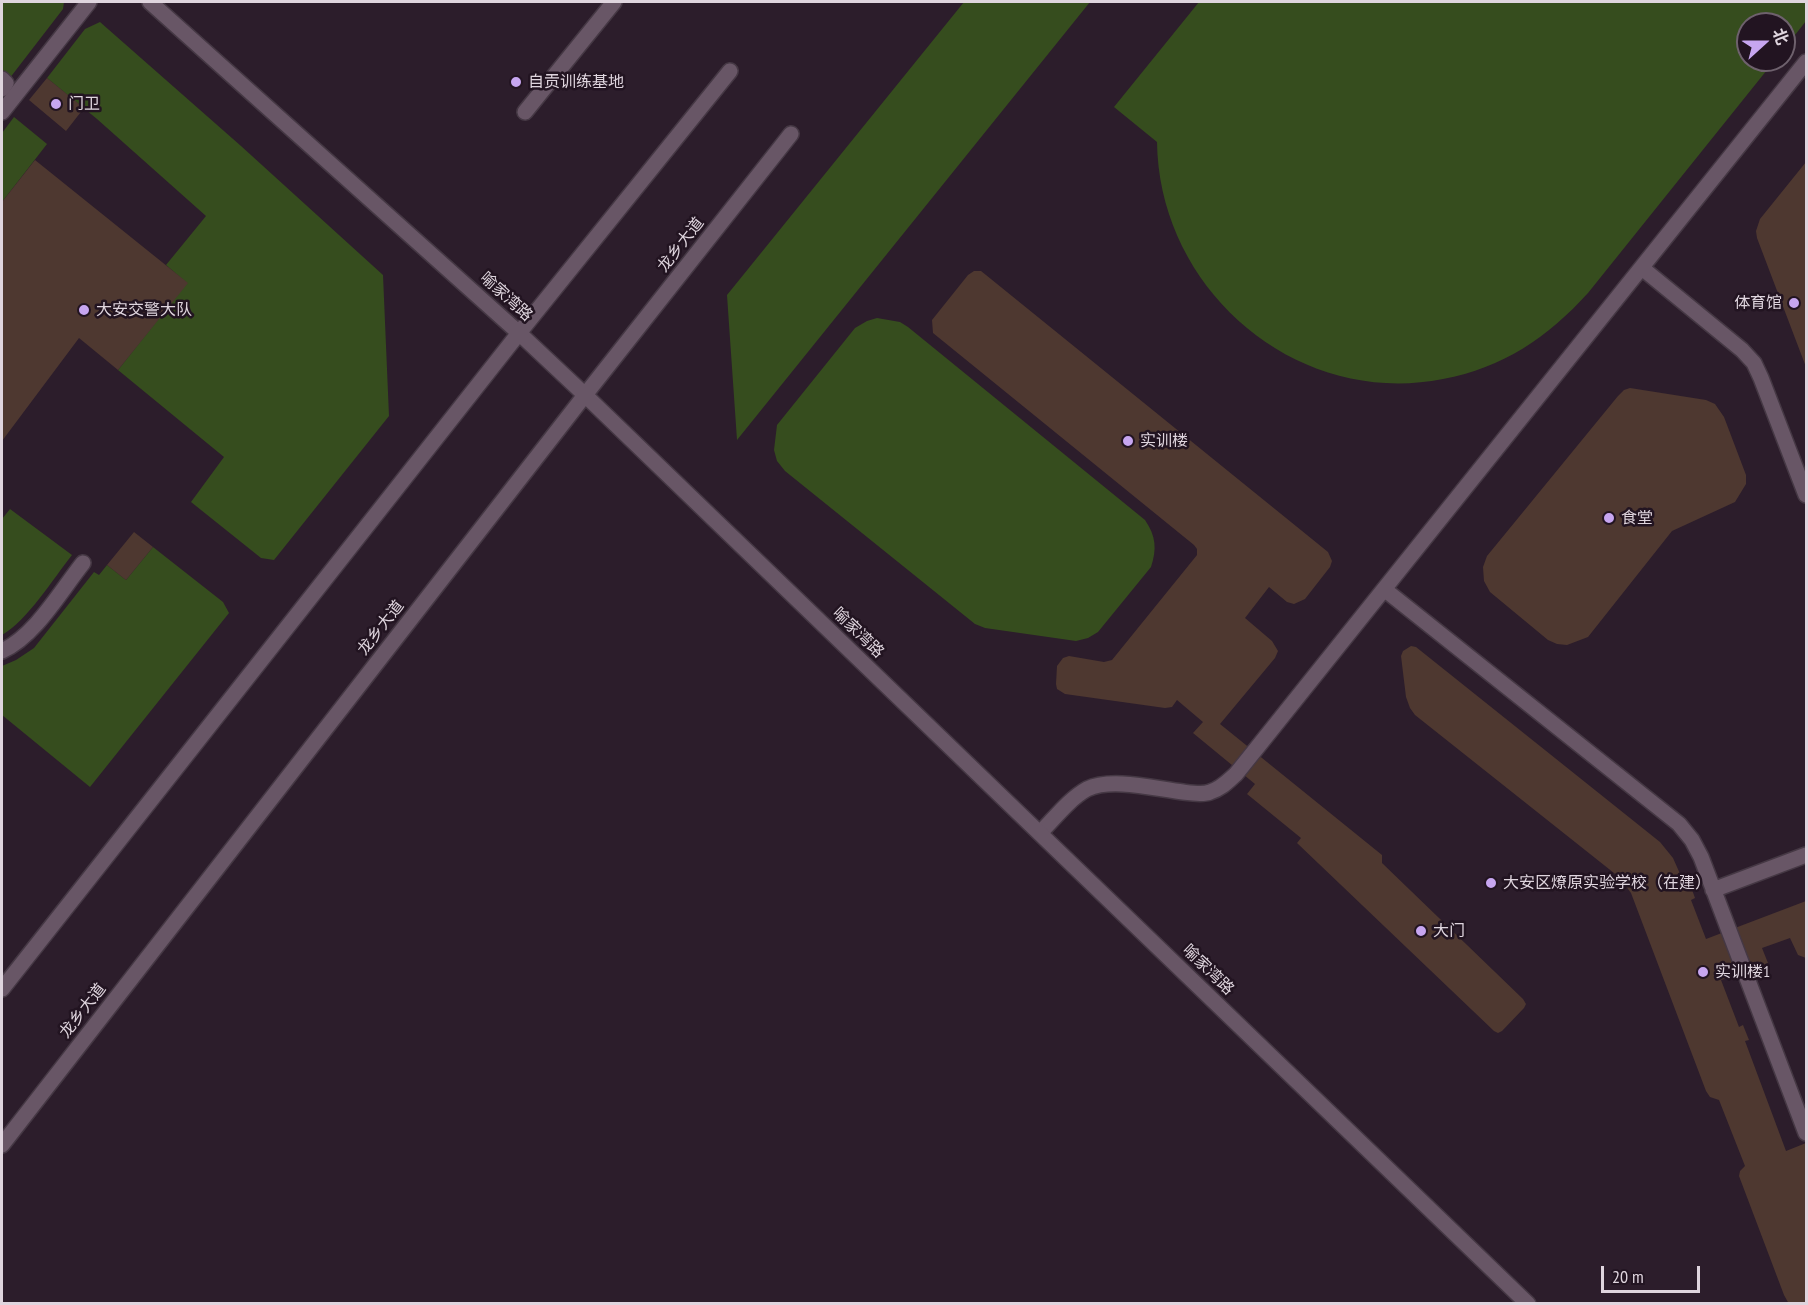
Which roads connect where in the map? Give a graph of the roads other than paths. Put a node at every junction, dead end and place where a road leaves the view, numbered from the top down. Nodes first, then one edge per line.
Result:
1 (89, 2) edge
2 (150, 2) edge
3 (614, 2) edge
4 (1806, 62) edge
5 (730, 71) dead end
6 (2, 80) edge
7 (2, 89) edge
8 (2, 112) edge
9 (525, 112) dead end
10 (791, 134) dead end
11 (1642, 268) junction
12 (519, 333) junction
13 (585, 395) junction
14 (1806, 495) edge
15 (83, 563) dead end
16 (1384, 589) junction
17 (2, 651) edge
18 (1040, 833) junction
19 (1806, 855) edge
20 (1713, 891) junction
21 (2, 989) edge
22 (1806, 1133) edge
23 (2, 1145) edge
24 (1528, 1304) edge

1 - 8 main road
2 - 12 main road, 喻家湾路
3 - 9 main road
4 - 11 main road
5 - 12 main road
6 - 7 main road
10 - 13 main road, 龙乡大道
11 - 14 main road
11 - 16 main road
12 - 13 main road, 喻家湾路
12 - 21 main road
13 - 18 main road, 喻家湾路
13 - 23 main road, 龙乡大道
15 - 17 main road
16 - 18 main road
16 - 20 main road
18 - 24 main road, 喻家湾路
19 - 20 main road
20 - 22 main road

